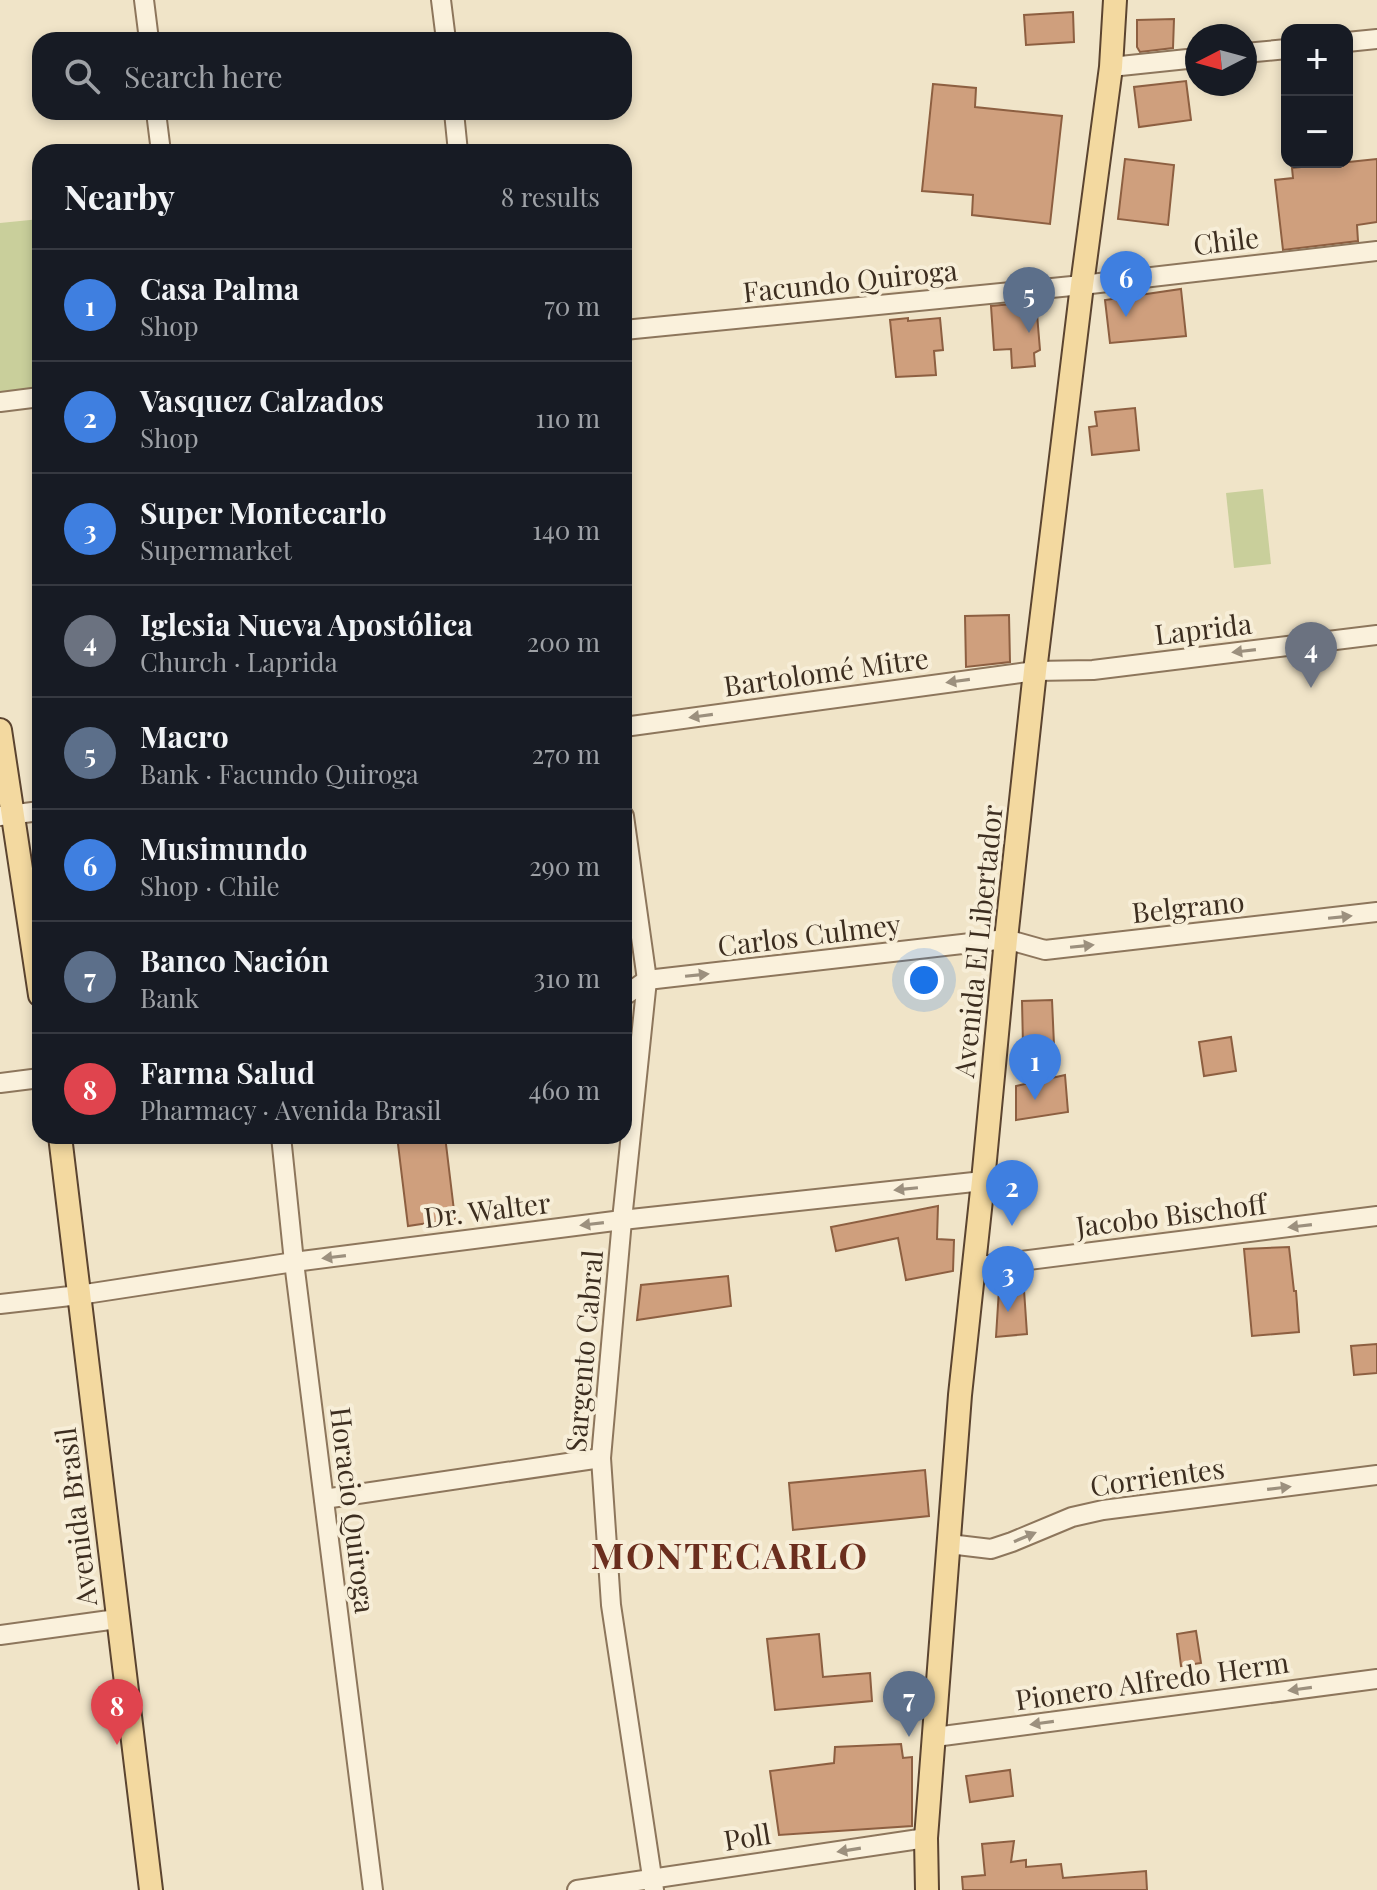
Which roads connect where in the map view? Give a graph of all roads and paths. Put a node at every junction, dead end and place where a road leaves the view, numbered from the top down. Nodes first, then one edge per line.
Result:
1 (144, 0) edge
2 (441, 0) edge
3 (1115, 0) edge
4 (148, 32) edge
5 (445, 32) edge
6 (1377, 39) edge
7 (1353, 41) edge
8 (1281, 50) edge
9 (1257, 52) edge
10 (1185, 59) edge
11 (1111, 67) junction
12 (157, 120) edge
13 (455, 120) edge
14 (160, 144) edge
15 (457, 144) edge
16 (1377, 251) edge
17 (1082, 285) junction
18 (632, 329) edge
19 (32, 398) edge
20 (0, 402) edge
21 (1377, 635) edge
22 (1035, 671) junction
23 (632, 726) edge
24 (0, 730) edge
25 (32, 812) edge
26 (6, 815) edge
27 (632, 873) edge
28 (1377, 912) edge
29 (1006, 939) junction
30 (32, 953) edge
31 (647, 980) junction
32 (632, 990) edge
33 (32, 1079) edge
34 (0, 1083) edge
35 (632, 1124) edge
36 (61, 1144) edge
37 (282, 1144) edge
38 (630, 1144) edge
39 (983, 1181) junction
40 (1377, 1216) edge
41 (622, 1220) junction
42 (294, 1262) junction
43 (973, 1267) junction
44 (79, 1295) junction
45 (0, 1304) edge
46 (601, 1458) junction
47 (1377, 1475) edge
48 (324, 1499) junction
49 (949, 1544) junction
50 (117, 1619) junction
51 (0, 1635) edge
52 (1377, 1679) edge
53 (935, 1737) junction
54 (926, 1838) junction
55 (654, 1884) edge
56 (151, 1890) edge
57 (373, 1890) edge
58 (577, 1890) edge
59 (927, 1890) edge

1 - 4 street
2 - 5 street
3 - 11 main road, Avenida El Libertador
6 - 7 street
8 - 9 street
10 - 11 street
11 - 17 main road, Avenida El Libertador
12 - 14 street
13 - 15 street
16 - 17 street, Chile
17 - 18 street, Facundo Quiroga
17 - 22 main road, Avenida El Libertador
19 - 20 street
21 -> 22 street, Laprida
22 -> 23 street, Bartolomé Mitre
22 - 29 main road, Avenida El Libertador
24 - 26 main road
25 - 26 street
26 - 30 main road
27 - 31 street, Sargento Cabral
29 -> 28 street, Belgrano
31 -> 29 street, Carlos Culmey
29 - 39 main road, Avenida El Libertador
31 - 32 street, Carlos Culmey
31 - 35 street, Sargento Cabral
33 - 34 street
36 - 44 main road, Avenida Brasil
37 - 42 street, Horacio Quiroga
38 - 41 street, Sargento Cabral
39 -> 41 street, Dr. Walter
39 - 43 main road, Avenida El Libertador
40 -> 43 street, Jacobo Bischoff
41 -> 42 street, Dr. Walter
41 - 46 street, Sargento Cabral
42 - 44 street, Dr. Walter
42 - 48 street, Horacio Quiroga
43 - 49 main road, Avenida El Libertador
44 - 45 street, Dr. Walter
44 - 50 main road, Avenida Brasil
46 - 48 street
46 - 55 street, Sargento Cabral
49 -> 47 street, Corrientes
48 - 57 street, Horacio Quiroga
49 - 53 main road, Avenida El Libertador
50 - 51 street
50 - 56 main road, Avenida Brasil
52 -> 53 street, Pionero Alfredo Herm
53 - 54 main road, Avenida El Libertador
54 -> 55 street, Poll
54 - 59 main road, Avenida El Libertador
55 - 58 street, Poll

